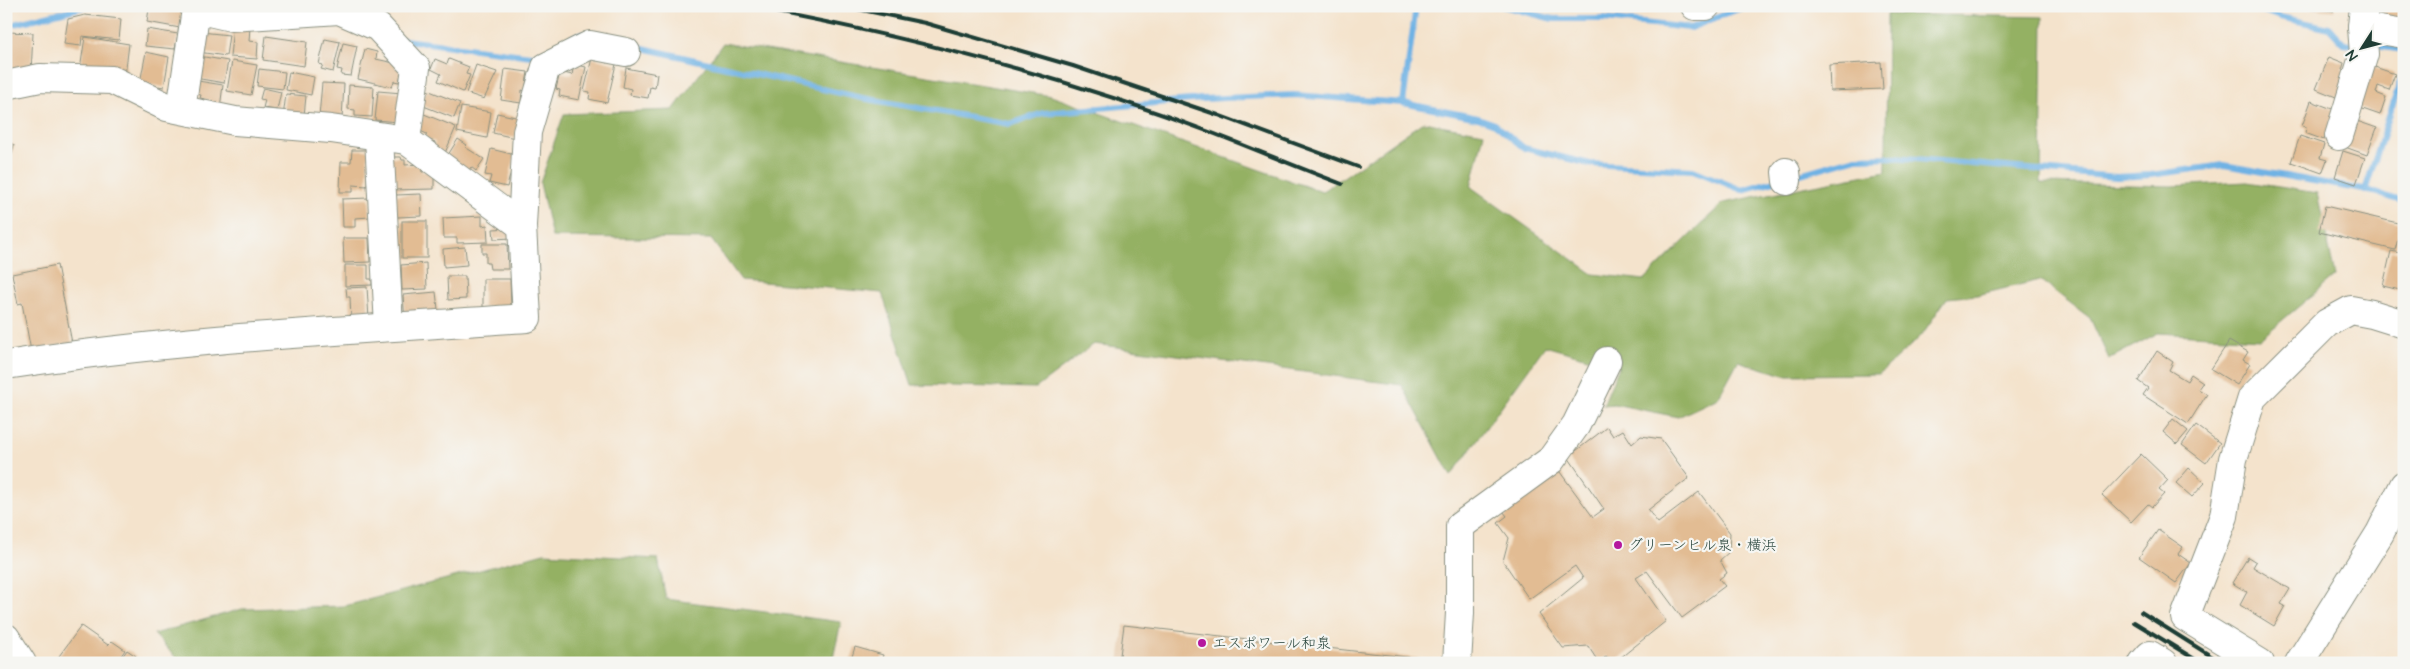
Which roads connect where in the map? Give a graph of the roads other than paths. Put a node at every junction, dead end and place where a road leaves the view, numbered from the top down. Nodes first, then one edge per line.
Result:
1 (1695, 6) edge
2 (1706, 6) edge
3 (2363, 16) edge
4 (2404, 34) edge
5 (626, 52) dead end
6 (6, 85) edge
7 (181, 108) junction
8 (2339, 136) dead end
9 (379, 138) junction
10 (406, 140) junction
11 (522, 226) junction
12 (2404, 324) edge
13 (389, 327) junction
14 (1608, 361) dead end
15 (6, 365) edge
16 (2404, 485) edge
17 (6, 638) edge
18 (22, 663) edge
19 (1457, 663) edge
20 (2143, 663) edge
21 (2163, 663) edge
22 (2260, 663) edge
23 (2299, 663) edge

1 - 2 street
3 - 4 street
3 - 8 street
5 - 11 street
6 - 7 street
7 - 9 street
7 - 10 street
9 - 10 street
9 - 13 street
10 - 11 street
11 - 13 street
12 - 22 street
13 - 15 street
14 - 19 street
16 - 23 street
17 - 18 street
20 - 21 street

